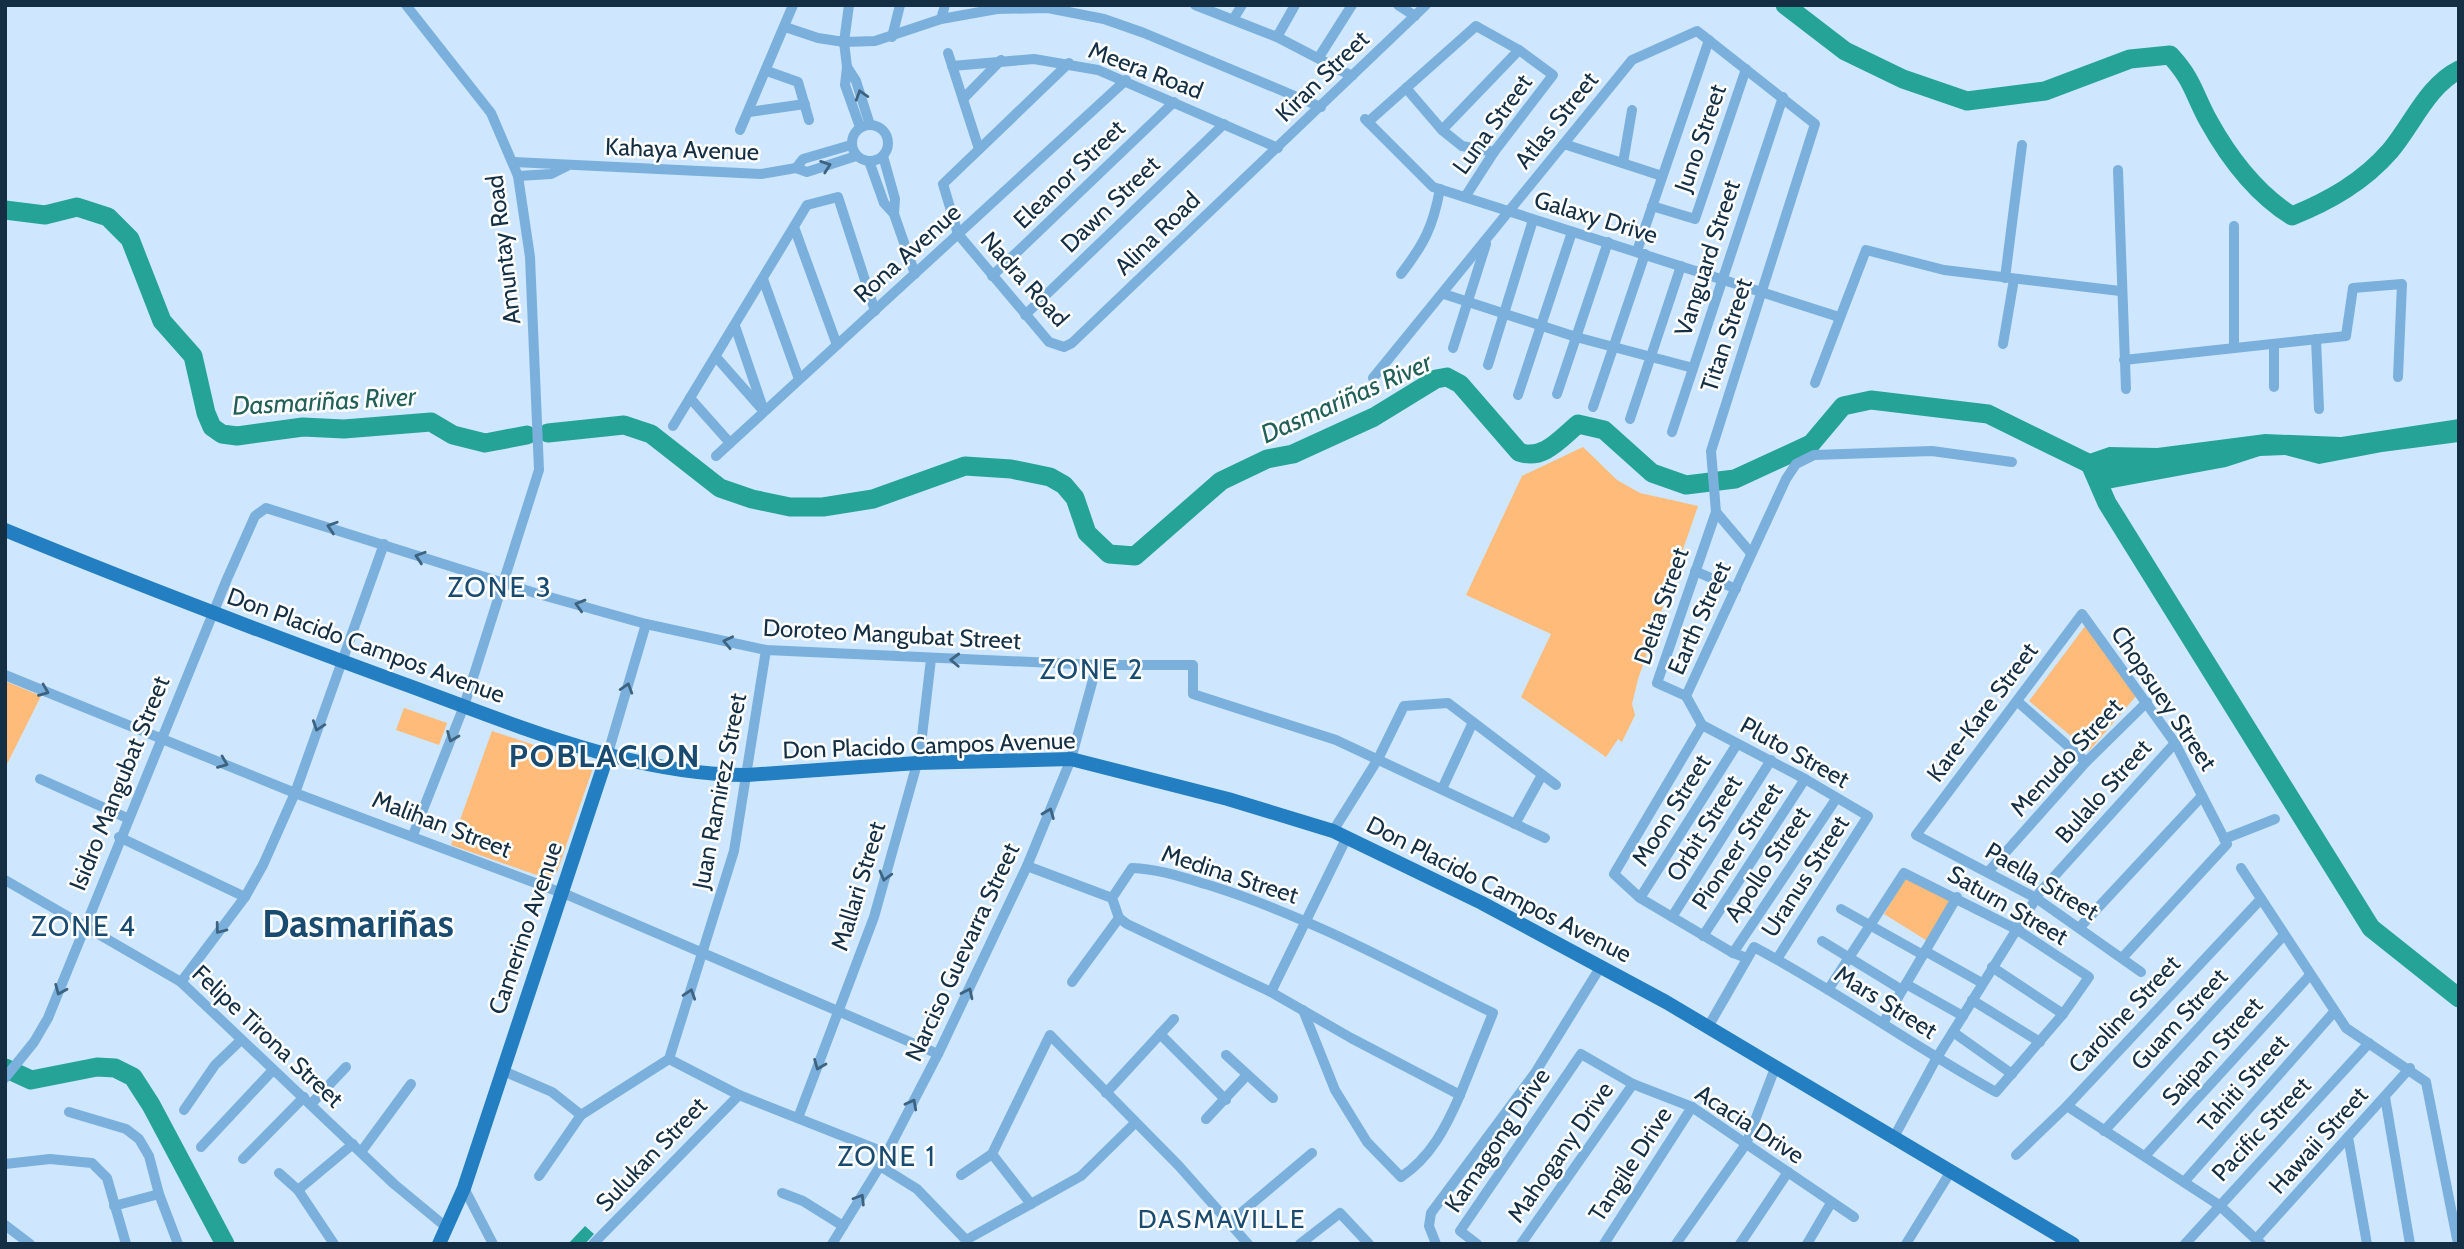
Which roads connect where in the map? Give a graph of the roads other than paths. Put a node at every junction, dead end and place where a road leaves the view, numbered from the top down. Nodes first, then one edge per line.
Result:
1 (406, 5) edge
2 (793, 5) edge
3 (849, 5) edge
4 (900, 5) edge
5 (945, 5) edge
6 (1195, 5) edge
7 (1242, 5) edge
8 (1296, 5) edge
9 (1352, 5) edge
10 (1398, 5) edge
11 (1426, 5) edge
12 (1049, 6) edge
13 (997, 7) edge
14 (1415, 16) junction
15 (1234, 18) junction
16 (941, 19) junction
17 (785, 27) junction
18 (892, 37) junction
19 (1277, 37) junction
20 (1709, 40) junction
21 (844, 42) junction
22 (1519, 50) junction
23 (948, 53) dead end
24 (1319, 57) junction
25 (1001, 60) junction
26 (1069, 63) junction
27 (952, 66) junction
28 (1746, 69) junction
29 (767, 71) junction
30 (1352, 76) junction
31 (1126, 80) junction
32 (1406, 88) junction
33 (1783, 97) junction
34 (963, 99) junction
35 (1174, 102) junction
36 (805, 104) junction
37 (1321, 107) junction
38 (1632, 110) dead end
39 (749, 112) junction
40 (809, 120) dead end
41 (1224, 124) junction
42 (865, 126) junction
43 (740, 130) dead end
44 (1442, 130) junction
45 (1564, 144) junction
46 (2022, 145) dead end
47 (1278, 148) junction
48 (979, 149) junction
49 (853, 150) junction
50 (1494, 152) junction
51 (883, 156) junction
52 (869, 161) junction
53 (514, 162) junction
54 (1623, 163) junction
55 (567, 166) junction
56 (2118, 170) dead end
57 (518, 176) junction
58 (1662, 176) junction
59 (1440, 189) junction
60 (1465, 197) junction
61 (1652, 206) junction
62 (1507, 212) junction
63 (894, 214) junction
64 (1533, 220) junction
65 (2234, 226) dead end
66 (794, 227) junction
67 (1572, 232) junction
68 (958, 234) junction
69 (1488, 237) junction
70 (1608, 242) junction
71 (1641, 252) junction
72 (1681, 266) junction
73 (915, 274) junction
74 (1401, 274) dead end
75 (992, 276) junction
76 (2009, 278) junction
77 (763, 279) junction
78 (1721, 279) junction
79 (2120, 291) junction
80 (1761, 293) junction
81 (1444, 294) junction
82 (1468, 302) junction
83 (874, 311) junction
84 (1504, 314) junction
85 (1025, 315) junction
86 (1839, 317) junction
87 (1541, 325) junction
88 (734, 326) junction
89 (1576, 337) junction
90 (2316, 339) junction
91 (2003, 344) dead end
92 (2274, 344) junction
93 (837, 345) junction
94 (1064, 347) joint
95 (1453, 348) dead end
96 (1613, 348) junction
97 (2234, 348) junction
98 (716, 357) junction
99 (1650, 358) junction
100 (2124, 360) junction
101 (1488, 365) dead end
102 (1693, 369) junction
103 (2398, 377) dead end
104 (1373, 378) dead end
105 (799, 379) junction
106 (1815, 383) dead end
107 (2274, 387) dead end
108 (2126, 389) dead end
109 (1557, 394) dead end
110 (1518, 395) dead end
111 (690, 398) junction
112 (1593, 407) dead end
113 (2319, 409) dead end
114 (764, 411) junction
115 (1630, 419) dead end
116 (673, 425) dead end
117 (1672, 432) dead end
118 (730, 443) junction
119 (716, 456) dead end
120 (2012, 462) dead end
121 (1716, 512) junction
122 (5, 530) edge
123 (384, 544) junction
124 (1750, 552) junction
125 (1695, 571) junction
126 (503, 584) junction
127 (1736, 589) junction
128 (212, 614) junction
129 (2082, 614) joint
130 (646, 624) junction
131 (766, 650) junction
132 (931, 659) junction
133 (341, 661) junction
134 (1097, 665) junction
135 (5, 675) edge
136 (1686, 696) junction
137 (2017, 701) junction
138 (2147, 702) junction
139 (464, 706) junction
140 (1473, 722) junction
141 (1702, 725) junction
142 (160, 738) junction
143 (2175, 743) junction
144 (1738, 744) junction
145 (608, 752) junction
146 (1071, 759) junction
147 (1378, 759) junction
148 (1772, 760) junction
149 (2086, 762) junction
150 (917, 764) junction
151 (747, 775) junction
152 (1542, 775) junction
153 (40, 779) dead end
154 (1805, 779) junction
155 (1556, 785) dead end
156 (1442, 789) junction
157 (295, 793) junction
158 (2202, 796) junction
159 (1836, 799) junction
160 (1868, 816) joint
161 (127, 818) junction
162 (2275, 819) dead end
163 (1515, 824) junction
164 (1333, 831) junction
165 (413, 835) junction
166 (1916, 835) joint
167 (119, 837) junction
168 (1347, 837) junction
169 (1545, 838) dead end
170 (2225, 842) junction
171 (1027, 866) junction
172 (2241, 868) dead end
173 (1988, 872) junction
174 (5, 880) edge
175 (562, 892) junction
176 (245, 897) junction
177 (1957, 897) junction
178 (1112, 898) junction
179 (1640, 898) junction
180 (2036, 898) junction
181 (2261, 899) junction
182 (1841, 909) dead end
183 (1672, 917) junction
184 (1119, 918) junction
185 (1307, 922) junction
186 (1870, 925) junction
187 (84, 926) junction
188 (2080, 927) junction
189 (2016, 929) junction
190 (2284, 935) junction
191 (1703, 936) junction
192 (1822, 941) dead end
193 (1754, 947) joint
194 (704, 953) junction
195 (1733, 953) junction
196 (1924, 953) junction
197 (1849, 956) junction
198 (2123, 957) junction
199 (1747, 958) junction
200 (1777, 959) junction
201 (1601, 967) junction
202 (1992, 967) junction
203 (2141, 972) dead end
204 (2310, 975) junction
205 (181, 982) junction
206 (1072, 982) dead end
207 (1982, 983) junction
208 (1904, 987) junction
209 (1828, 990) junction
210 (1271, 992) junction
211 (1972, 1000) junction
212 (1303, 1010) junction
213 (840, 1012) junction
214 (2334, 1013) junction
215 (2063, 1014) junction
216 (1963, 1016) junction
217 (1174, 1019) dead end
218 (1883, 1023) junction
219 (1708, 1027) junction
220 (1953, 1032) junction
221 (1160, 1034) junction
222 (242, 1040) junction
223 (2040, 1042) junction
224 (2369, 1043) junction
225 (938, 1054) junction
226 (1581, 1054) joint
227 (1226, 1055) dead end
228 (669, 1059) junction
229 (1936, 1059) junction
230 (346, 1067) dead end
231 (1775, 1068) junction
232 (2410, 1068) junction
233 (273, 1070) junction
234 (501, 1070) junction
235 (2012, 1074) junction
236 (1247, 1075) junction
237 (5, 1078) edge
238 (411, 1084) dead end
239 (1633, 1084) junction
240 (1106, 1093) junction
241 (739, 1095) junction
242 (1460, 1095) junction
243 (2385, 1097) junction
244 (1273, 1098) dead end
245 (307, 1100) junction
246 (1226, 1100) junction
247 (2067, 1106) junction
248 (1692, 1107) junction
249 (184, 1110) dead end
250 (69, 1112) dead end
251 (581, 1115) junction
252 (798, 1118) junction
253 (1206, 1119) dead end
254 (1135, 1123) junction
255 (2104, 1131) junction
256 (2348, 1137) junction
257 (1893, 1139) junction
258 (1746, 1144) junction
259 (201, 1147) dead end
260 (357, 1148) junction
261 (886, 1153) junction
262 (1312, 1153) dead end
263 (992, 1154) junction
264 (2016, 1155) dead end
265 (2144, 1156) junction
266 (243, 1159) dead end
267 (5, 1164) edge
268 (880, 1166) junction
269 (1951, 1171) junction
270 (1788, 1172) junction
271 (279, 1173) dead end
272 (961, 1175) dead end
273 (539, 1176) dead end
274 (2184, 1182) junction
275 (464, 1188) junction
276 (298, 1190) junction
277 (782, 1193) dead end
278 (159, 1194) junction
279 (1831, 1203) junction
280 (1031, 1204) junction
281 (2219, 1205) junction
282 (114, 1206) junction
283 (1854, 1217) dead end
284 (1229, 1223) junction
285 (5, 1225) edge
286 (843, 1226) junction
287 (446, 1227) junction
288 (1432, 1242) edge
289 (2258, 1242) edge
290 (1246, 1243) edge
291 (30, 1244) edge
292 (126, 1244) edge
293 (178, 1244) edge
294 (334, 1244) edge
295 (439, 1244) edge
296 (494, 1244) edge
297 (593, 1244) edge
298 (832, 1244) edge
299 (1300, 1244) edge
300 (1370, 1244) edge
301 (1477, 1244) edge
302 (1521, 1244) edge
303 (1604, 1244) edge
304 (1676, 1244) edge
305 (1740, 1244) edge
306 (1807, 1244) edge
307 (1906, 1244) edge
308 (2073, 1244) edge
309 (2185, 1244) edge
310 (2367, 1244) edge
311 (2410, 1244) edge
312 (2458, 1244) edge

1 - 53 street, Amuntay Road
2 - 17 street
3 - 21 street
4 - 18 street
5 - 16 street
6 - 15 street
7 - 15 street
8 - 19 street
9 - 24 street
10 - 14 street
11 - 14 street, Kiran Street
12 - 13 street
12 - 37 street
13 - 16 street
14 - 30 street, Kiran Street
15 - 19 street
16 - 18 street
17 - 21 street
17 - 29 street
18 - 21 street
19 - 24 street
20 - 28 street
20 - 45 street, Atlas Street
20 - 58 street
21 - 42 street
22 - 32 street
22 - 44 street
22 - 50 street, Luna Street
23 - 27 street
24 - 30 street
25 - 26 street, Meera Road
25 - 27 street, Meera Road
25 - 34 street
26 - 31 street, Meera Road
26 - 48 street
27 - 34 street
28 - 33 street
28 - 61 street, Juno Street
29 - 36 street
29 - 39 street
30 - 37 street, Kiran Street
31 - 35 street, Meera Road
31 - 68 street, Rona Avenue
32 - 44 street
32 - 59 street, Galaxy Drive
33 - 78 street, Vanguard Street
33 - 80 street, Titan Street
34 - 48 street
35 - 41 street, Meera Road
35 - 75 street, Eleanor Street
36 - 39 street
36 - 40 street
37 - 47 street, Kiran Street
38 - 54 street
39 - 43 street
41 - 47 street, Meera Road
41 - 85 street, Dawn Street
42 - 49 street
42 - 51 street
44 - 50 street
45 - 54 street
45 - 62 street, Atlas Street
46 - 76 street
47 - 94 street, Alina Road
48 - 68 street
49 - 52 street
49 - 55 street, Kahaya Avenue
50 - 60 street, Luna Street
51 - 52 street
51 - 63 street
52 - 63 street
53 - 55 street, Kahaya Avenue
53 - 57 street, Amuntay Road
54 - 58 street
55 - 57 street, Kahaya Avenue
56 - 79 street
57 - 126 street, Amuntay Road
58 - 61 street
59 - 60 street, Galaxy Drive
59 - 74 street
60 - 62 street, Galaxy Drive
61 - 71 street
62 - 64 street, Galaxy Drive
62 - 69 street, Atlas Street
63 - 73 street
64 - 67 street, Galaxy Drive
64 - 84 street
65 - 97 street
66 - 77 street
66 - 83 street
66 - 93 street
67 - 70 street, Galaxy Drive
67 - 87 street
68 - 73 street, Rona Avenue
68 - 75 street, Nadra Road
69 - 81 street, Atlas Street
69 - 82 street
70 - 71 street, Galaxy Drive
70 - 89 street
71 - 72 street, Galaxy Drive
71 - 96 street
72 - 78 street, Galaxy Drive
72 - 99 street
73 - 83 street, Rona Avenue
75 - 85 street, Nadra Road
76 - 79 street
76 - 86 street
76 - 91 street
77 - 88 street
77 - 105 street
78 - 80 street, Galaxy Drive
78 - 102 street, Vanguard Street
79 - 100 street
80 - 86 street, Galaxy Drive
80 - 121 street, Titan Street
81 - 82 street
81 - 104 street, Atlas Street
82 - 84 street
82 - 95 street
83 - 93 street, Rona Avenue
84 - 87 street
84 - 101 street
85 - 94 street, Nadra Road
86 - 106 street
87 - 89 street
87 - 110 street
88 - 98 street
88 - 114 street
89 - 96 street
89 - 109 street
90 - 92 street
90 - 103 street
90 - 113 street
92 - 97 street
92 - 107 street
93 - 105 street, Rona Avenue
96 - 99 street
96 - 112 street
97 - 100 street
98 - 111 street
98 - 114 street
99 - 102 street
99 - 115 street
100 - 108 street
102 - 117 street, Vanguard Street
105 - 114 street, Rona Avenue
111 - 116 street
111 - 118 street
114 - 118 street, Rona Avenue
118 - 119 street, Rona Avenue
120 - 124 street, Earth Street
121 - 124 street
121 - 125 street, Delta Street
122 - 128 main road, Don Placido Campos Avenue
126 -> 123 street, Doroteo Mangubat Street
123 -> 128 street, Doroteo Mangubat Street
123 - 133 street
124 - 127 street, Earth Street
125 - 127 street
125 - 136 street, Delta Street
130 -> 126 street, Doroteo Mangubat Street
126 - 139 street, Amuntay Road
127 - 136 street, Earth Street
128 - 133 main road, Don Placido Campos Avenue
128 - 142 street, Isidro Mangubat Street
129 - 137 street, Kare-Kare Street
129 - 138 street, Chopsuey Street
131 -> 130 street, Doroteo Mangubat Street
145 -> 130 street, Camerino Avenue
131 - 132 street, Doroteo Mangubat Street
131 - 151 street, Juan Ramirez Street
134 -> 132 street, Doroteo Mangubat Street
132 - 150 street, Mallari Street
133 - 139 main road, Don Placido Campos Avenue
133 -> 157 street
134 - 146 street, Narciso Guevarra Street
134 - 147 street, Doroteo Mangubat Street
135 -> 142 street, Malihan Street
136 - 141 street, Earth Street
137 - 149 street
137 - 166 street, Kare-Kare Street
138 - 143 street, Chopsuey Street
138 - 149 street, Menudo Street
139 - 145 main road, Don Placido Campos Avenue
139 -> 165 street, Amuntay Road
140 - 147 street
140 - 152 street
140 - 156 street
141 - 144 street, Pluto Street
141 - 179 street
142 -> 157 street, Malihan Street
142 - 161 street, Isidro Mangubat Street
143 - 158 street, Chopsuey Street
143 - 180 street, Bulalo Street
144 - 148 street, Pluto Street
144 - 179 street, Moon Street
145 - 151 main road, Don Placido Campos Avenue
145 - 175 main road, Camerino Avenue
146 - 150 main road, Don Placido Campos Avenue
146 - 164 main road, Don Placido Campos Avenue
171 -> 146 street, Narciso Guevarra Street
147 - 156 street
147 - 164 street
148 - 154 street, Pluto Street
148 - 183 street, Orbit Street
149 - 173 street, Menudo Street
150 - 151 main road, Don Placido Campos Avenue
150 -> 213 street, Mallari Street
151 - 194 street, Juan Ramirez Street
152 - 155 street
152 - 163 street
153 - 161 street
154 - 159 street, Pluto Street
154 - 191 street, Pioneer Street
156 - 163 street
157 - 165 street, Malihan Street
157 - 176 street
158 - 170 street, Chopsuey Street
158 - 188 street
159 - 160 street, Pluto Street
159 - 195 street, Apollo Street
160 - 200 street, Uranus Street
161 - 167 street, Isidro Mangubat Street
162 - 170 street
163 - 169 street
164 - 168 main road, Don Placido Campos Avenue
165 - 175 street, Malihan Street
166 - 173 street, Paella Street
167 - 176 street
167 - 187 street, Isidro Mangubat Street
168 - 185 street, Medina Street
168 - 201 main road, Don Placido Campos Avenue
170 - 198 street
171 - 178 street
225 -> 171 street, Narciso Guevarra Street
172 - 181 street
173 - 180 street, Paella Street
174 - 187 street, Felipe Tirona Street
175 - 194 street, Malihan Street
175 - 234 main road, Camerino Avenue
176 -> 205 street
177 - 186 street, Saturn Street
177 - 189 street, Saturn Street
177 - 196 street
178 - 184 street
178 - 185 street, Medina Street
179 - 183 street
180 - 188 street, Paella Street
180 - 189 street, Bulalo Street
181 - 190 street
181 - 247 street, Caroline Street
182 - 186 street
183 - 191 street
184 - 206 street
184 - 210 street
185 - 210 street
185 - 242 street
186 - 196 street
186 - 197 street
187 - 205 street, Felipe Tirona Street
187 -> 237 street, Isidro Mangubat Street
188 - 198 street, Paella Street
189 - 202 street, Bulalo Street
189 - 215 street, Saturn Street
190 - 204 street
190 - 255 street, Guam Street
191 - 195 street
192 - 197 street
193 - 199 street, Apollo Street
193 - 200 street, Mars Street
194 - 213 street, Malihan Street
228 -> 194 street, Juan Ramirez Street
195 - 199 street
196 - 207 street
196 - 208 street
197 - 208 street
197 - 209 street
198 - 203 street, Paella Street
199 - 219 street, Apollo Street
200 - 209 street, Mars Street
201 - 219 main road, Don Placido Campos Avenue
201 - 288 street
202 - 207 street, Bulalo Street
202 - 215 street
204 - 214 street
204 - 265 street, Saipan Street
205 - 222 street, Felipe Tirona Street
207 - 211 street, Bulalo Street
208 - 216 street
208 - 218 street
209 - 218 street, Mars Street
210 - 212 street
211 - 216 street, Bulalo Street
211 - 223 street
212 - 242 street
212 - 242 street
213 - 225 street, Malihan Street
213 -> 252 street, Mallari Street
214 - 224 street
214 - 274 street, Tahiti Street
215 - 223 street
216 - 220 street, Bulalo Street
217 - 221 street
218 - 229 street, Mars Street
219 - 231 main road, Don Placido Campos Avenue
220 - 229 street, Bulalo Street
220 - 235 street
221 - 240 street
221 - 246 street
222 - 233 street, Felipe Tirona Street
222 - 249 street
223 - 235 street
224 - 232 street
224 - 281 street, Pacific Street
261 -> 225 street, Narciso Guevarra Street
226 - 239 street, Acacia Drive
226 - 301 street, Kamagong Drive
227 - 236 street
228 - 241 street
228 - 251 street
229 - 235 street, Mars Street
229 - 257 street, Bulalo Street
230 - 245 street
231 - 257 main road, Don Placido Campos Avenue
231 - 258 street
232 - 243 street, Hawaii Street
232 - 312 street
233 - 245 street, Felipe Tirona Street
233 - 259 street
234 - 251 street
234 - 275 main road, Camerino Avenue
236 - 244 street
236 - 246 street
238 - 260 street
239 - 248 street, Acacia Drive
239 - 302 street, Mahogany Drive
240 - 254 street
240 - 263 street
241 - 252 street
241 - 297 street, Sulukan Street
243 - 256 street, Hawaii Street
243 - 311 street
245 - 260 street, Felipe Tirona Street
245 - 266 street
246 - 253 street
247 - 255 street
247 - 264 street, Caroline Street
248 - 258 street, Acacia Drive
248 - 303 street, Tangile Drive
250 - 278 street
251 - 273 street
252 - 261 street
254 - 280 street
254 - 284 street
255 - 265 street
256 - 289 street, Hawaii Street
256 - 310 street
257 - 269 main road, Don Placido Campos Avenue
258 - 270 street, Acacia Drive
258 - 304 street
260 - 276 street
260 - 287 street, Felipe Tirona Street
261 - 268 street, Narciso Guevarra Street
262 - 284 street
263 - 272 street
263 - 280 street
265 - 274 street
267 - 282 street
268 - 280 street
286 -> 268 street, Narciso Guevarra Street
269 - 307 street
269 - 308 main road, Don Placido Campos Avenue
270 - 279 street, Acacia Drive
270 - 305 street
271 - 276 street
274 - 281 street
275 - 287 main road, Camerino Avenue
275 - 296 street
276 - 294 street
277 - 286 street
278 - 282 street
278 - 293 street
279 - 283 street, Acacia Drive
279 - 306 street
281 - 289 street
281 - 309 street, Pacific Street
282 - 292 street
284 - 290 street
285 - 291 street
286 - 298 street, Narciso Guevarra Street
287 - 295 main road, Camerino Avenue
299 - 300 street

